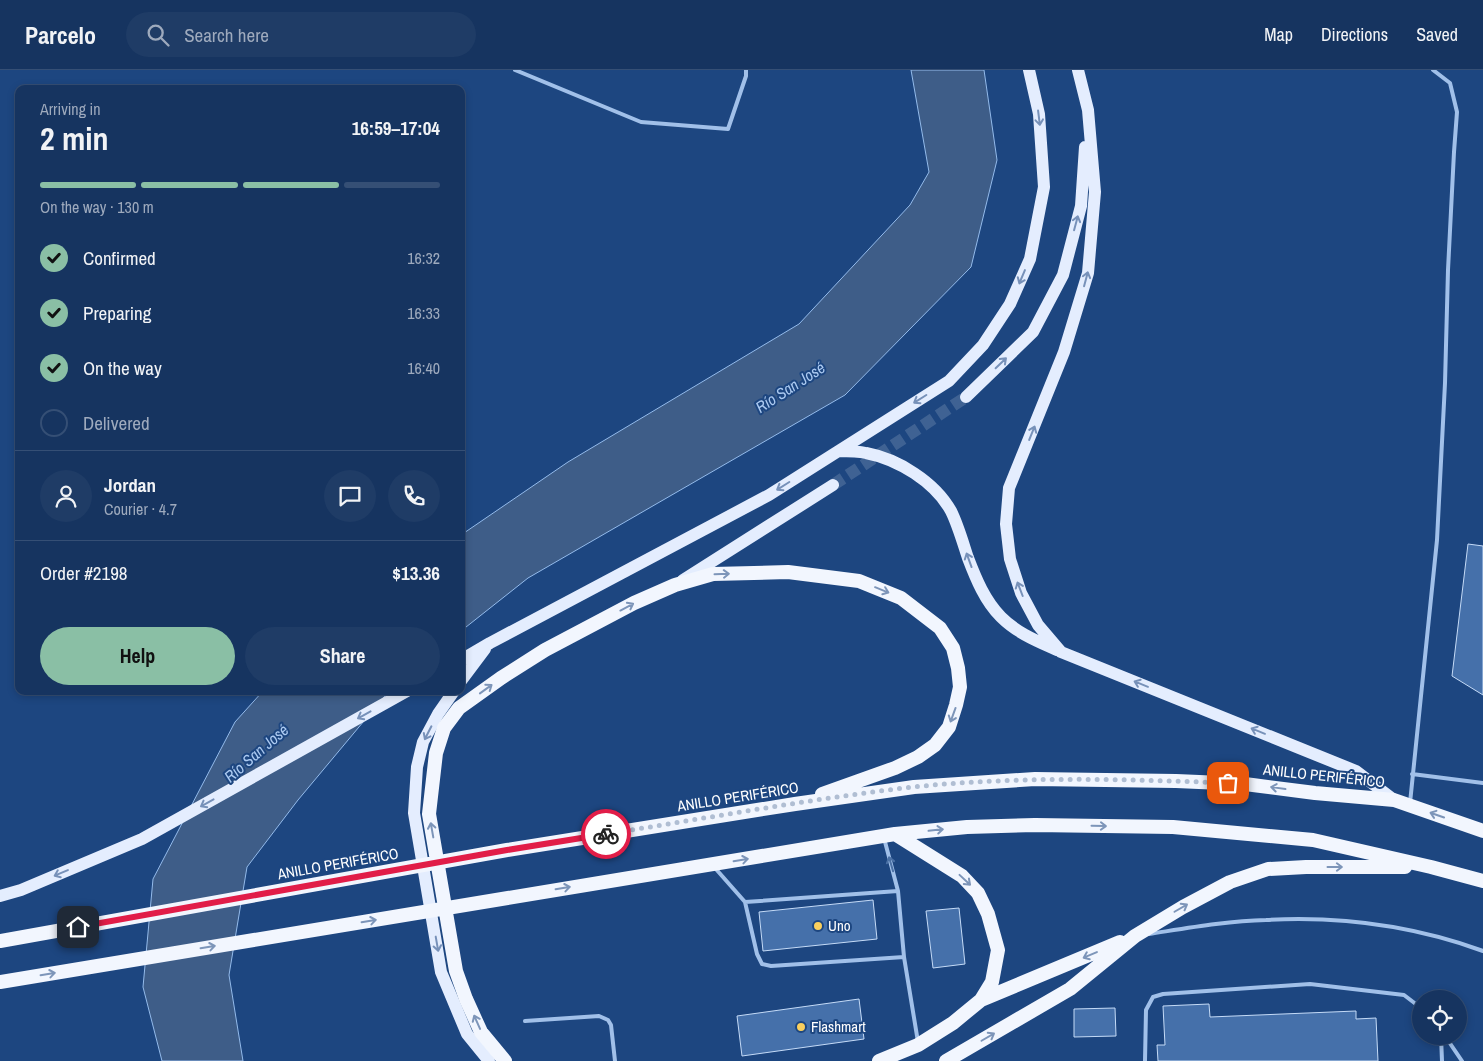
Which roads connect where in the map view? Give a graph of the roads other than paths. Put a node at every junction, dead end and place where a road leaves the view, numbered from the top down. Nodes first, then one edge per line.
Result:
1 (516, 70) edge
2 (746, 70) edge
3 (1029, 70) edge
4 (1078, 70) edge
5 (1432, 70) edge
6 (1088, 110) junction
7 (966, 397) tunnel mouth
8 (839, 451) junction
9 (834, 486) tunnel mouth
10 (675, 585) junction
11 (490, 643) junction
12 (1061, 652) junction
13 (465, 658) edge
14 (465, 676) edge
15 (400, 695) edge
16 (451, 695) edge
17 (1412, 774) junction
18 (1483, 783) edge
19 (1394, 800) junction
20 (795, 804) junction
21 (1409, 805) junction
22 (1483, 831) edge
23 (889, 835) junction
24 (712, 864) junction
25 (1431, 867) junction
26 (1483, 881) edge
27 (898, 891) junction
28 (0, 896) edge
29 (746, 902) junction
30 (1135, 936) junction
31 (0, 941) edge
32 (1483, 951) edge
33 (904, 958) junction
34 (0, 982) edge
35 (981, 1000) junction
36 (1412, 1001) edge
37 (525, 1021) dead end
38 (918, 1044) junction
39 (1441, 1045) edge
40 (1452, 1045) edge
41 (489, 1061) edge
42 (505, 1061) edge
43 (615, 1061) edge
44 (879, 1061) edge
45 (946, 1061) edge
46 (1145, 1061) edge
47 (1442, 1061) edge
48 (1462, 1061) edge

1 - 2 lane
3 -> 8 main road
4 - 6 main road
5 - 17 lane
7 -> 6 main road
12 -> 6 main road
8 -> 11 main road
12 -> 8 main road
9 - 10 main road
10 -> 20 highway
42 -> 10 highway
11 - 13 main road
11 - 14 main road
19 -> 12 main road
15 -> 28 main road
16 -> 41 main road
17 - 18 lane
17 - 21 lane
19 -> 20 highway, ANILLO PERIFÉRICO
19 - 21 highway, ANILLO PERIFÉRICO
20 - 31 highway, ANILLO PERIFÉRICO
22 -> 21 highway, ANILLO PERIFÉRICO
24 -> 23 highway
23 -> 25 highway
27 -> 23 lane
23 -> 35 highway
24 - 29 lane
34 -> 24 highway
25 - 26 highway
30 -> 25 highway
27 - 29 lane
27 - 33 lane
29 - 33 lane
30 - 32 lane
30 -> 35 highway
45 -> 30 highway
33 - 38 lane
35 - 38 highway
36 - 46 lane
37 - 43 lane
38 - 44 highway
39 - 47 lane
40 - 48 lane

